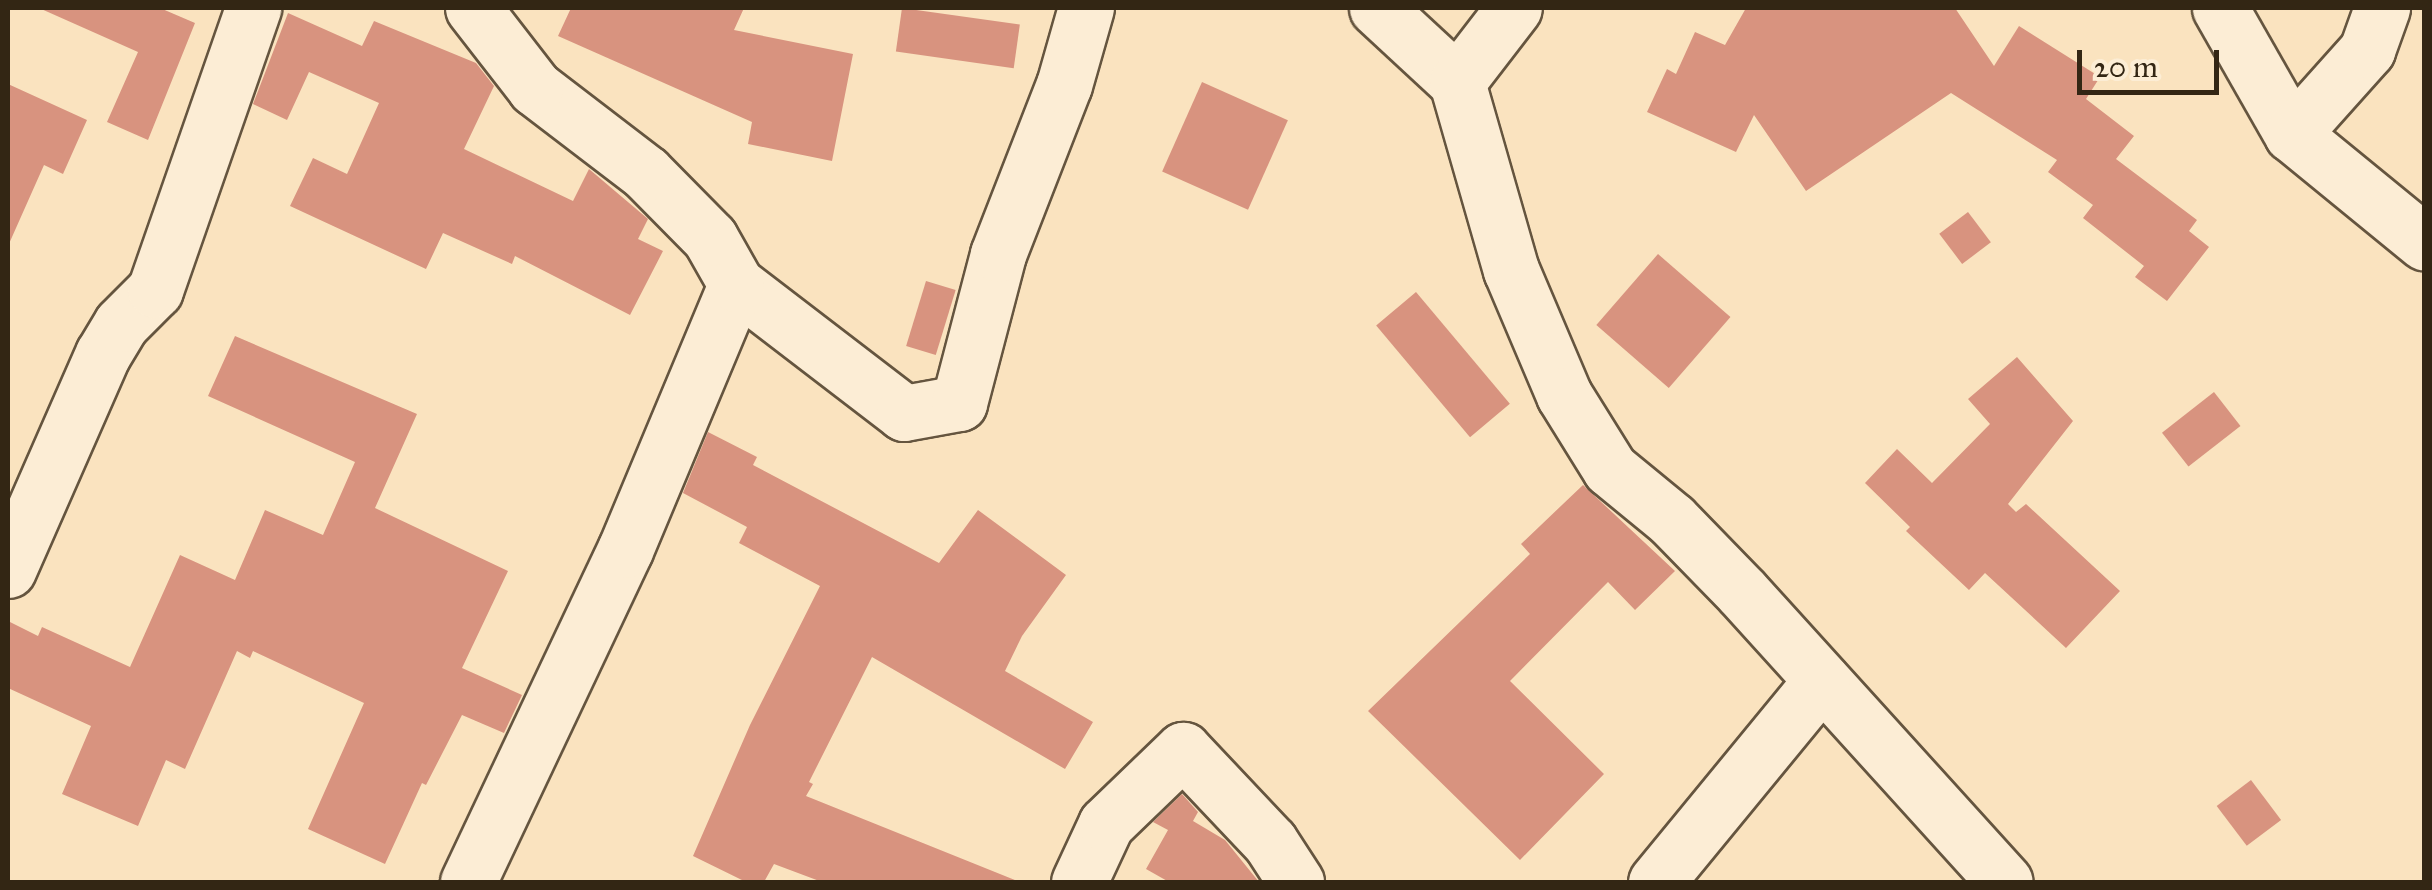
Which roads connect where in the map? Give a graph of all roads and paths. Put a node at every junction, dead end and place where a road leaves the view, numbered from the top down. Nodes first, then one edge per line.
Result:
1 (253, 8) edge
2 (474, 8) edge
3 (1086, 8) edge
4 (1377, 8) edge
5 (1514, 8) edge
6 (2220, 8) edge
7 (2382, 8) edge
8 (1457, 82) junction
9 (2292, 134) junction
10 (2424, 242) edge
11 (736, 284) junction
12 (8, 570) edge
13 (1822, 680) junction
14 (468, 882) edge
15 (1079, 882) edge
16 (1296, 882) edge
17 (1656, 882) edge
18 (2005, 882) edge

1 - 12 street
2 - 11 street
3 - 11 street
4 - 8 street
5 - 8 street
6 - 9 street
7 - 9 street
8 - 13 street
9 - 10 street
11 - 14 street
13 - 17 street
13 - 18 street
15 - 16 street

